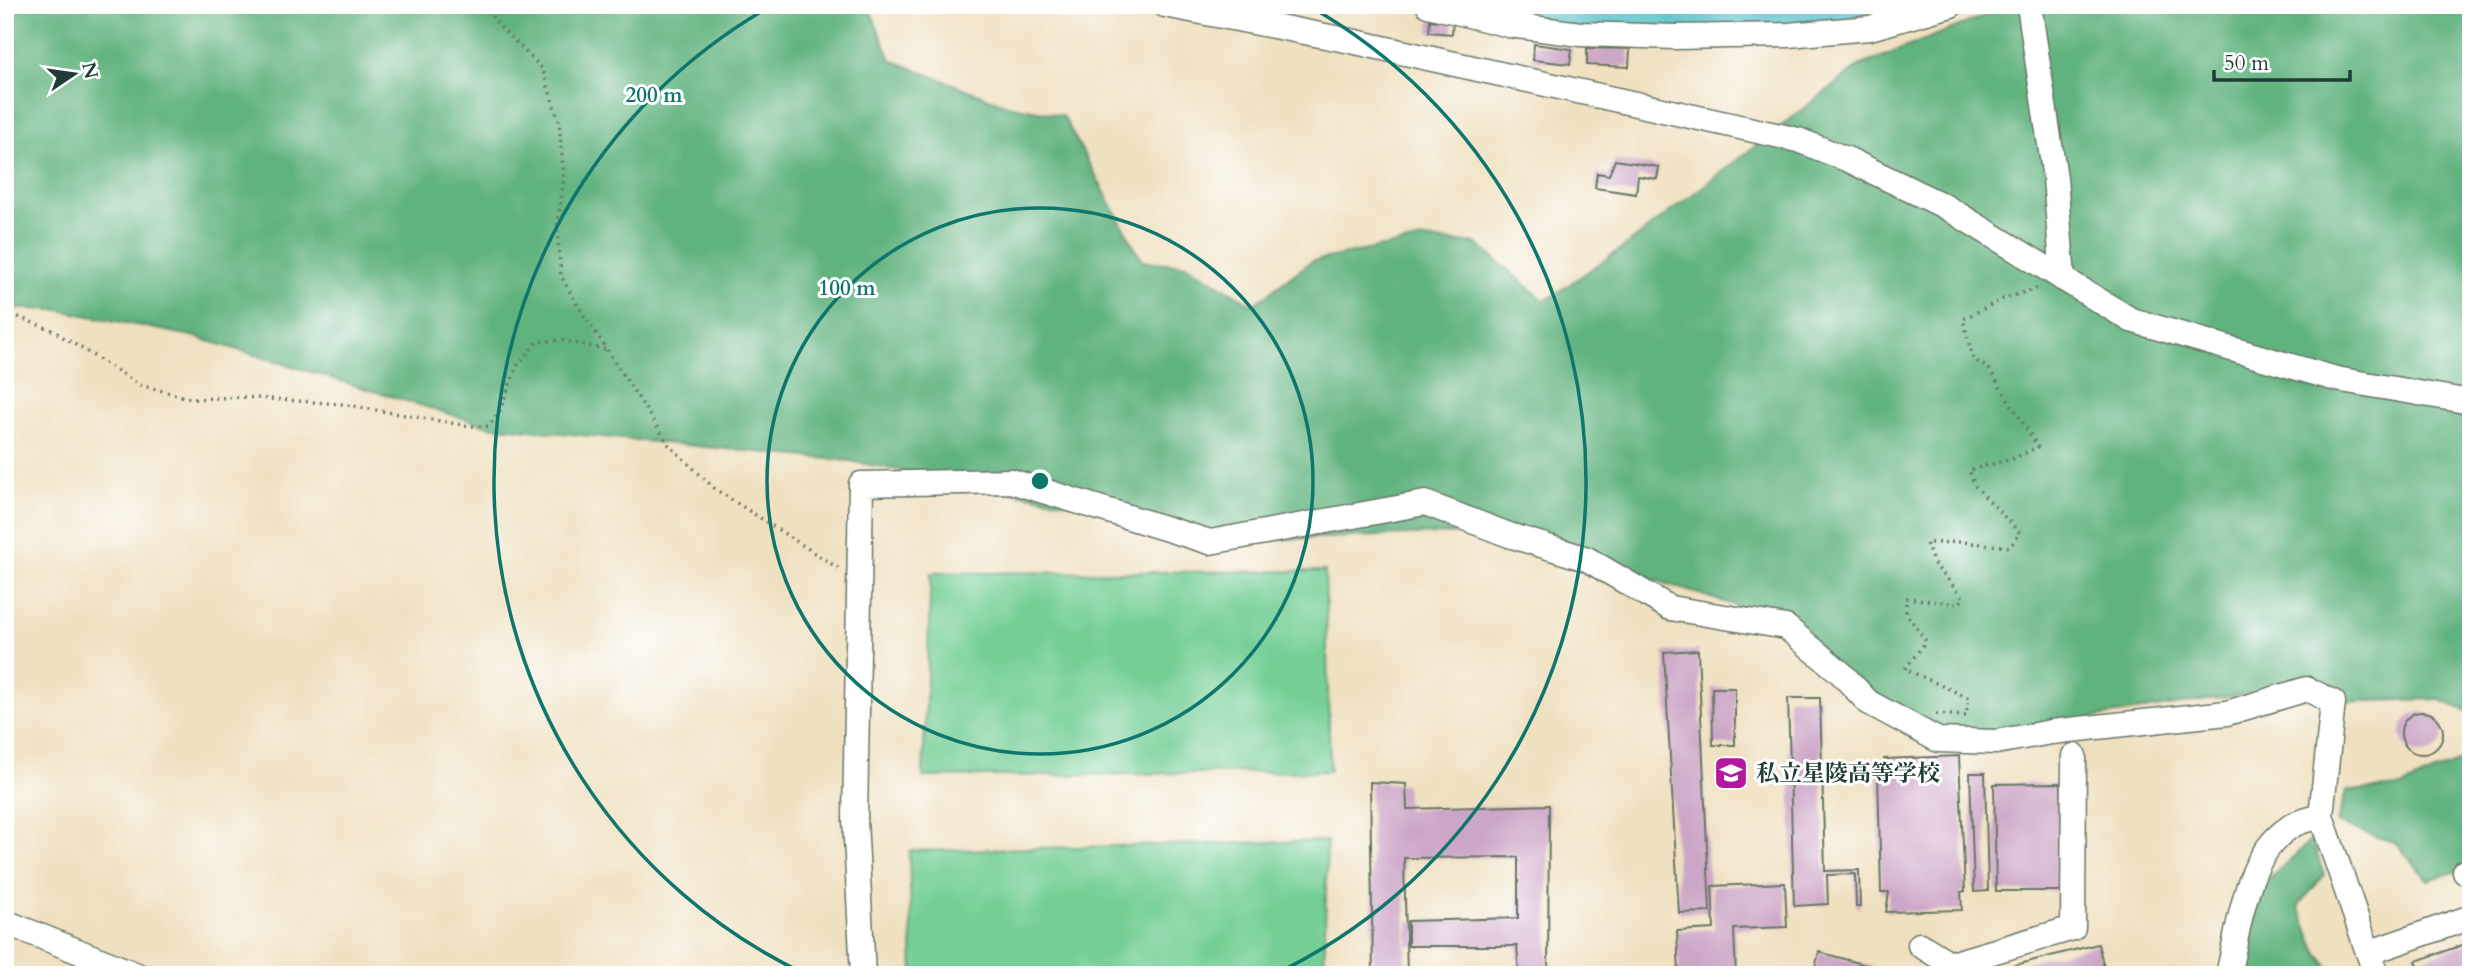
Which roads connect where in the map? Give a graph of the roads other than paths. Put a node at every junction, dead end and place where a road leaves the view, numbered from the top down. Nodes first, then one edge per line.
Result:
1 (1165, 5) edge
2 (1428, 5) edge
3 (1951, 5) edge
4 (2029, 5) edge
5 (2063, 279) junction
6 (2471, 402) edge
7 (2074, 756) dead end
8 (2321, 816) junction
9 (2471, 917) edge
10 (5, 922) edge
11 (1920, 945) dead end
12 (2372, 964) edge
13 (1952, 970) edge
14 (137, 975) edge
15 (863, 975) edge
16 (2228, 975) edge

1 - 5 street
2 - 3 street
4 - 5 street
5 - 6 street
7 - 13 street
8 - 12 street
8 - 15 street
8 - 16 street
9 - 12 street
10 - 14 street
11 - 13 street

